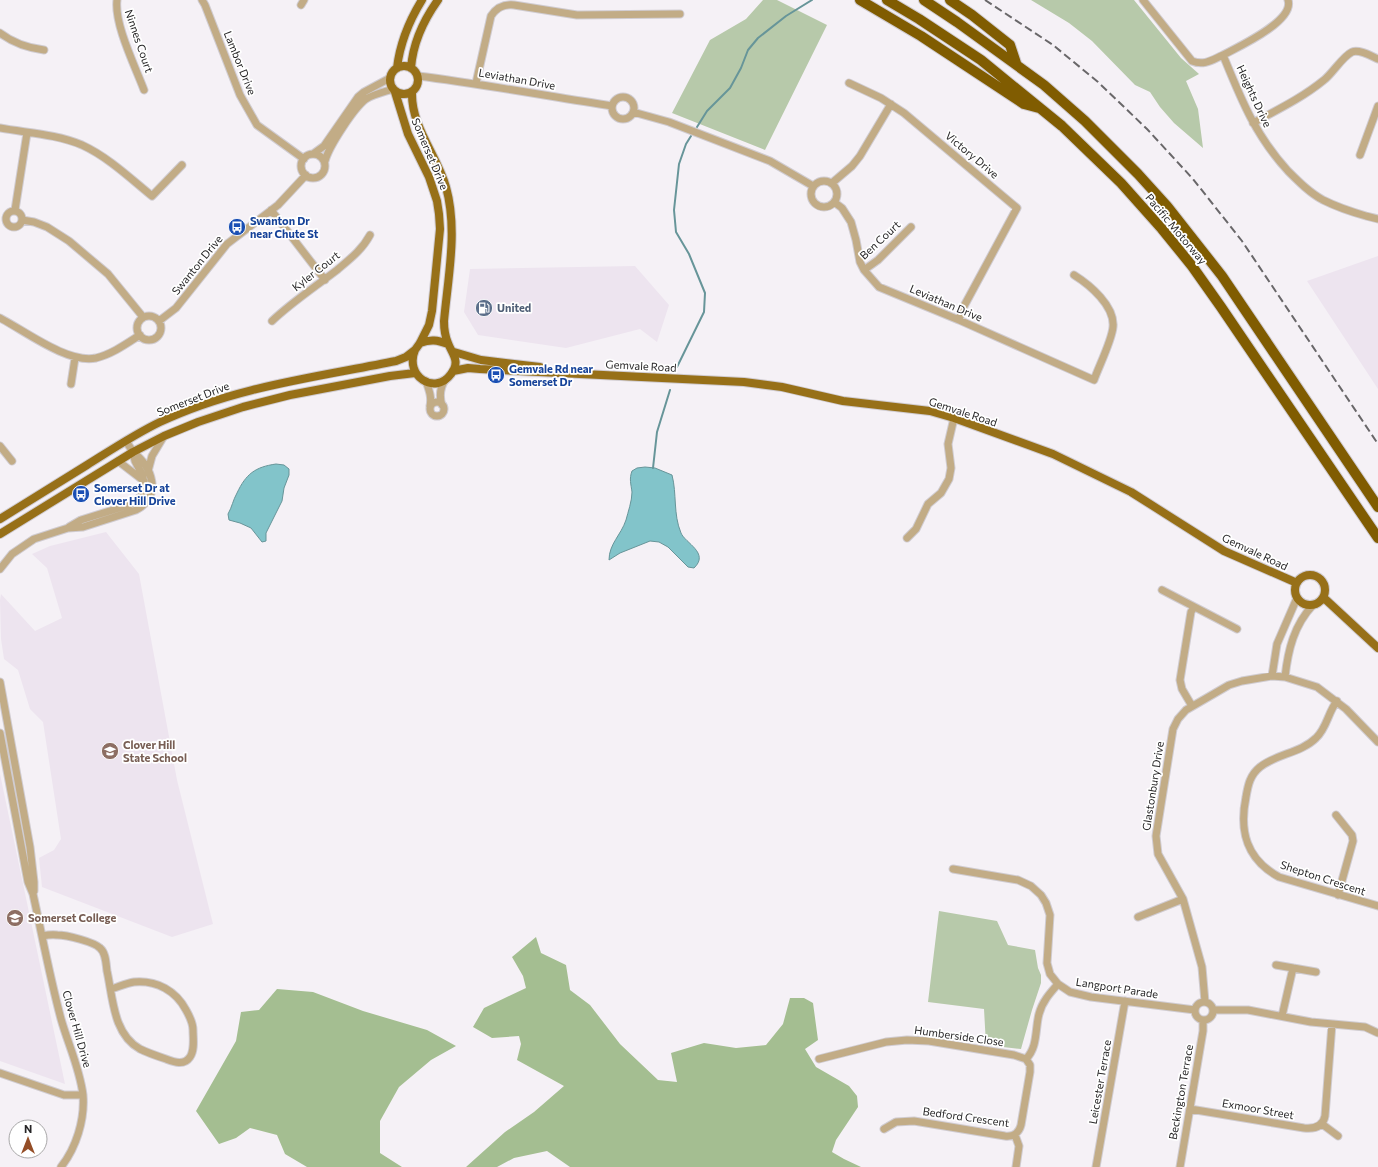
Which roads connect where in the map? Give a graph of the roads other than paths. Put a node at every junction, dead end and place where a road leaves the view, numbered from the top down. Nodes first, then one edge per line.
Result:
1 (117, 0) edge
2 (202, 0) edge
3 (422, 0) edge
4 (438, 0) edge
5 (860, 0) edge
6 (887, 0) edge
7 (924, 0) edge
8 (950, 0) edge
9 (1143, 0) edge
10 (1288, 0) edge
11 (680, 14) dead end
12 (0, 33) edge
13 (44, 50) dead end
14 (1223, 55) junction
15 (1378, 58) edge
16 (1016, 63) junction
17 (397, 68) junction
18 (411, 68) junction
19 (418, 76) junction
20 (390, 78) junction
21 (476, 83) junction
22 (849, 83) dead end
23 (144, 90) dead end
24 (394, 90) junction
25 (412, 92) junction
26 (890, 104) junction
27 (612, 106) junction
28 (1378, 106) edge
29 (1044, 109) junction
30 (633, 112) junction
31 (1253, 123) junction
32 (0, 128) edge
33 (27, 133) junction
34 (313, 154) junction
35 (1360, 155) dead end
36 (304, 159) junction
37 (325, 161) junction
38 (182, 165) dead end
39 (306, 175) junction
40 (832, 184) junction
41 (813, 186) junction
42 (834, 202) junction
43 (15, 210) junction
44 (271, 210) junction
45 (1378, 212) edge
46 (1356, 213) junction
47 (3, 217) edge
48 (1378, 219) edge
49 (22, 220) junction
50 (911, 227) dead end
51 (370, 235) dead end
52 (864, 270) junction
53 (1074, 275) dead end
54 (325, 280) junction
55 (144, 317) junction
56 (0, 318) edge
57 (958, 320) junction
58 (159, 321) junction
59 (272, 321) dead end
60 (140, 335) junction
61 (420, 344) junction
62 (448, 344) junction
63 (415, 350) junction
64 (454, 352) junction
65 (75, 358) junction
66 (453, 371) junction
67 (415, 373) junction
68 (566, 373) junction
69 (445, 380) junction
70 (426, 381) junction
71 (70, 384) dead end
72 (442, 405) junction
73 (430, 406) junction
74 (954, 418) junction
75 (164, 436) junction
76 (126, 440) junction
77 (0, 446) edge
78 (133, 452) junction
79 (12, 461) dead end
80 (118, 461) junction
81 (148, 471) junction
82 (144, 482) junction
83 (1378, 507) edge
84 (0, 519) edge
85 (68, 528) junction
86 (0, 534) edge
87 (907, 538) dead end
88 (1378, 538) edge
89 (0, 569) edge
90 (1296, 583) junction
91 (1162, 590) dead end
92 (1297, 598) junction
93 (1324, 598) junction
94 (1314, 605) junction
95 (1194, 607) junction
96 (1237, 629) dead end
97 (1378, 648) edge
98 (1272, 676) junction
99 (1285, 677) junction
100 (0, 682) edge
101 (1337, 701) junction
102 (1192, 706) junction
103 (0, 733) edge
104 (1378, 742) edge
105 (1336, 815) dead end
106 (953, 869) dead end
107 (34, 894) junction
108 (1338, 895) junction
109 (1183, 900) junction
110 (1378, 906) edge
111 (1138, 917) dead end
112 (42, 936) junction
113 (1276, 965) dead end
114 (1293, 968) junction
115 (1316, 972) dead end
116 (1058, 984) junction
117 (111, 989) junction
118 (1125, 1001) junction
119 (1205, 1002) junction
120 (1195, 1010) junction
121 (1213, 1010) junction
122 (1282, 1016) junction
123 (1203, 1021) junction
124 (1332, 1024) junction
125 (1378, 1032) edge
126 (819, 1059) dead end
127 (1026, 1059) junction
128 (0, 1073) edge
129 (83, 1095) junction
130 (1190, 1109) junction
131 (1322, 1124) junction
132 (884, 1129) dead end
133 (1015, 1134) junction
134 (1338, 1136) dead end
135 (61, 1167) edge
136 (1016, 1167) edge
137 (1096, 1167) edge
138 (1180, 1167) edge

1 - 23 street, Ninnes Court
2 - 36 street, Lambor Drive
3 - 17 main road
4 - 18 main road
5 - 29 highway
6 - 29 highway, Pacific Motorway
7 - 16 highway, Pacific Motorway
8 - 16 highway
9 - 14 street
10 - 14 street
11 - 21 street
12 - 13 street
14 - 31 street, Heights Drive
15 - 31 street
16 - 83 highway, Pacific Motorway
17 - 18 main road
17 - 20 main road
18 - 19 main road
19 - 21 street, Leviathan Drive
19 - 25 main road, Somerset Drive
20 - 24 main road, Somerset Drive
20 - 34 street
21 - 27 street, Leviathan Drive
22 - 26 street
24 - 25 main road
24 - 37 street
24 - 61 main road, Somerset Drive
25 - 62 main road, Somerset Drive
26 - 40 street
26 - 57 street, Victory Drive
27 - 30 street
27 - 30 street
28 - 35 street
29 - 88 highway, Pacific Motorway
30 - 41 street
31 - 46 street, Heights Drive
32 - 33 street
33 - 38 street
33 - 43 street
34 - 36 street
34 - 37 street
36 - 39 street
37 - 39 street
39 - 44 street, Swanton Drive
40 - 41 street
40 - 42 street
41 - 42 street
42 - 52 street, Leviathan Drive
43 - 47 street
43 - 49 street
44 - 54 street
44 - 58 street, Swanton Drive
45 - 46 street, Heights Drive
46 - 48 street, Heights Drive
47 - 49 street
49 - 55 street
50 - 52 street, Ben Court
51 - 54 street, Kyler Court
52 - 57 street, Leviathan Drive
53 - 57 street, Leviathan Drive
54 - 59 street, Kyler Court
55 - 58 street
55 - 60 street
56 - 65 street
58 - 60 street
60 - 65 street
61 - 62 main road
61 - 63 main road, Somerset Drive
62 - 64 main road, Somerset Drive
63 - 67 main road
63 - 76 main road, Somerset Drive
64 - 66 main road
64 - 68 main road, Gemvale Road
65 - 71 street
66 - 68 main road, Gemvale Road
66 - 69 main road
67 - 70 main road
67 - 75 main road, Somerset Drive
68 - 74 main road, Gemvale Road
69 - 70 main road
69 - 72 street
70 - 73 street
72 - 73 street
72 - 73 street
74 - 87 street
74 - 90 main road, Gemvale Road
75 - 78 main road, Somerset Drive
75 - 81 street
76 - 78 street
76 - 84 main road, Somerset Drive
77 - 79 street
78 - 80 main road, Somerset Drive
78 - 81 street
78 - 82 street
80 - 82 street
80 - 86 main road, Somerset Drive
81 - 85 street
82 - 85 street
85 - 89 street
90 - 92 main road
90 - 93 main road
91 - 95 street
92 - 94 main road
92 - 98 street
93 - 94 main road
93 - 97 main road
94 - 99 street
95 - 96 street
95 - 102 street
98 - 99 street, Glastonbury Drive
98 - 102 street, Glastonbury Drive
99 - 101 street, Glastonbury Drive
100 - 107 street, Clover Hill Drive
101 - 104 street, Glastonbury Drive
101 - 108 street, Shepton Crescent
102 - 109 street, Glastonbury Drive
103 - 107 street, Clover Hill Drive
105 - 108 street
106 - 116 street
107 - 112 street, Clover Hill Drive
108 - 110 street, Shepton Crescent
109 - 111 street
109 - 119 street, Glastonbury Drive
112 - 117 street
112 - 129 street, Clover Hill Drive
113 - 114 street
114 - 115 street
114 - 122 street
116 - 118 street, Langport Parade
116 - 127 street
117 - 117 street
118 - 120 street, Langport Parade
118 - 137 street, Leicester Terrace
119 - 120 street
119 - 121 street
120 - 123 street
121 - 122 street
121 - 123 street
122 - 124 street
123 - 130 street, Beckington Terrace
124 - 125 street
124 - 131 street
126 - 127 street, Humberside Close
127 - 133 street, Bedford Crescent
128 - 129 street
129 - 135 street, Clover Hill Drive
130 - 131 street, Exmoor Street
130 - 138 street, Beckington Terrace
131 - 134 street
132 - 133 street, Bedford Crescent
133 - 136 street

